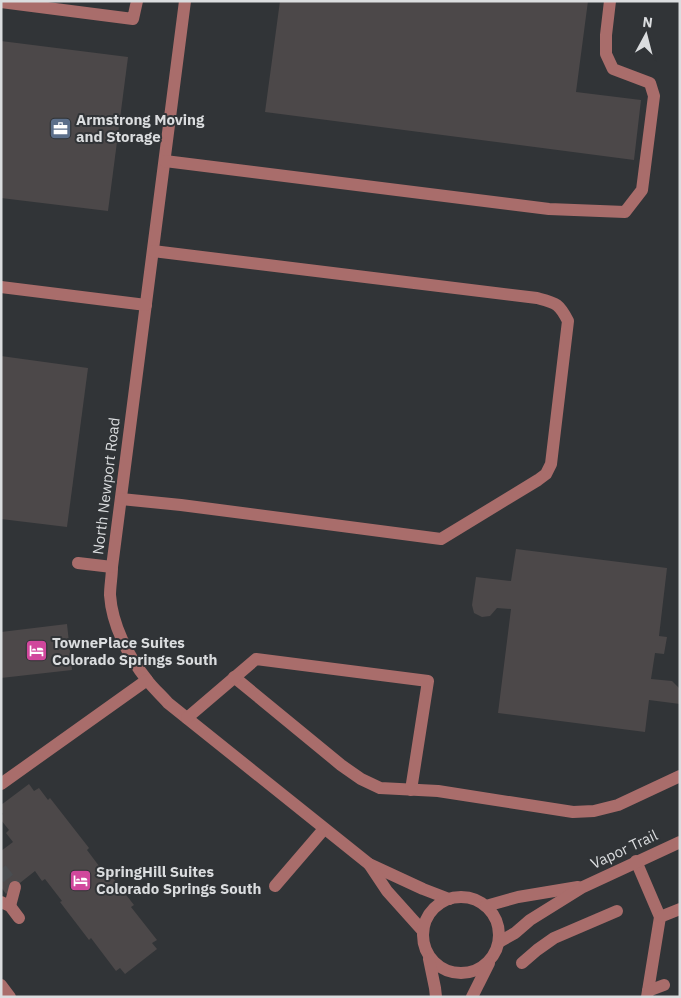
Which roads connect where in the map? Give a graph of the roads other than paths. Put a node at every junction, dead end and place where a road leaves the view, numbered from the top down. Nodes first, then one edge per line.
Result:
1 (137, 1) edge
2 (185, 1) edge
3 (610, 1) edge
4 (1, 2) edge
5 (164, 160) junction
6 (153, 251) junction
7 (1, 287) edge
8 (146, 305) junction
9 (120, 499) junction
10 (78, 563) dead end
11 (112, 567) junction
12 (234, 678) junction
13 (147, 680) junction
14 (187, 718) junction
15 (680, 776) edge
16 (1, 784) edge
17 (411, 790) junction
18 (324, 829) junction
19 (680, 842) edge
20 (636, 861) junction
21 (369, 864) junction
22 (275, 886) dead end
23 (15, 887) dead end
24 (583, 887) junction
25 (449, 898) junction
26 (6, 904) edge
27 (486, 906) junction
28 (680, 909) edge
29 (617, 911) dead end
30 (660, 917) junction
31 (19, 918) dead end
32 (422, 930) junction
33 (499, 942) junction
34 (428, 956) junction
35 (491, 960) junction
36 (522, 963) dead end
37 (1, 984) edge
38 (664, 985) dead end
39 (648, 994) edge
40 (10, 997) edge
41 (436, 997) edge
42 (472, 997) edge

1 - 4 street
2 - 5 street, North Newport Road
3 - 5 street
5 - 6 street, North Newport Road
6 - 8 street, North Newport Road
6 - 9 street
7 - 8 street
8 - 9 street, North Newport Road
9 - 11 street, North Newport Road
10 - 11 street
11 - 13 street, North Newport Road
12 - 14 street
12 - 17 street
12 - 17 street
13 - 14 street, North Newport Road
13 - 16 street
14 - 18 street, North Newport Road
15 - 17 street
18 - 21 street, North Newport Road
18 - 22 street
19 - 20 street, Vapor Trail
20 - 24 street, Vapor Trail
20 - 30 street
21 - 25 street, North Newport Road
21 - 32 street, North Newport Road
23 - 26 street
24 - 27 street, Vapor Trail
24 - 33 street, Vapor Trail
25 - 27 street
25 - 32 street
26 - 31 street
27 - 33 street
28 - 30 street
29 - 36 street
30 - 39 street
32 - 34 street
33 - 35 street
34 - 35 street
34 - 41 street
35 - 42 street
37 - 40 street
38 - 39 street

